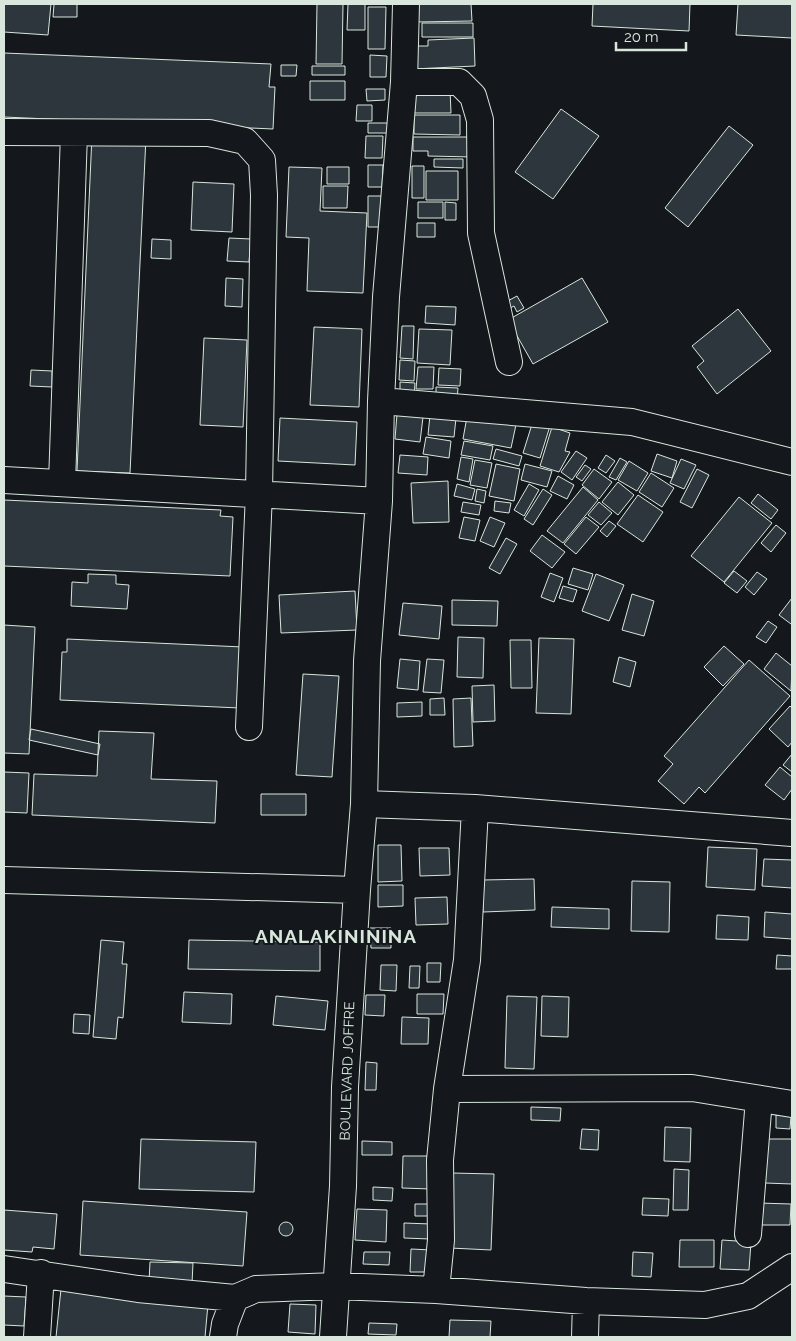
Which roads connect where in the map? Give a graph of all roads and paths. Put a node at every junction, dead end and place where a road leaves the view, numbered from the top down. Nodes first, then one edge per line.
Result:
1 (406, 4) edge
2 (404, 82) junction
3 (4, 132) edge
4 (74, 133) junction
5 (509, 362) dead end
6 (381, 401) junction
7 (792, 462) edge
8 (4, 480) edge
9 (62, 483) junction
10 (259, 493) junction
11 (379, 501) junction
12 (249, 727) dead end
13 (364, 804) junction
14 (475, 808) junction
15 (792, 833) edge
16 (4, 880) edge
17 (357, 890) junction
18 (447, 1089) junction
19 (758, 1099) junction
20 (792, 1104) edge
21 (748, 1234) dead end
22 (792, 1267) edge
23 (4, 1269) edge
24 (41, 1273) junction
25 (336, 1286) junction
26 (436, 1290) junction
27 (235, 1298) junction
28 (586, 1301) junction
29 (37, 1337) edge
30 (223, 1337) edge
31 (333, 1337) edge
32 (585, 1337) edge

1 - 2 street, BOULEVARD JOFFRE
2 - 5 street
2 - 6 street, BOULEVARD JOFFRE
3 - 4 street
4 - 9 street
4 - 10 street
6 - 7 street
6 - 11 street, BOULEVARD JOFFRE
8 - 9 street
9 - 10 street
10 - 11 street
10 - 12 street
11 - 13 street, BOULEVARD JOFFRE
13 - 14 street
13 - 17 street, BOULEVARD JOFFRE
14 - 15 street
14 - 18 street
16 - 17 street
17 - 25 street, BOULEVARD JOFFRE
18 - 19 street
18 - 26 street
19 - 20 street
19 - 21 street
22 - 28 street
23 - 24 street
24 - 27 street
24 - 29 street
25 - 26 street
25 - 27 street
25 - 31 street, BOULEVARD JOFFRE
26 - 28 street
27 - 30 street
28 - 32 street

